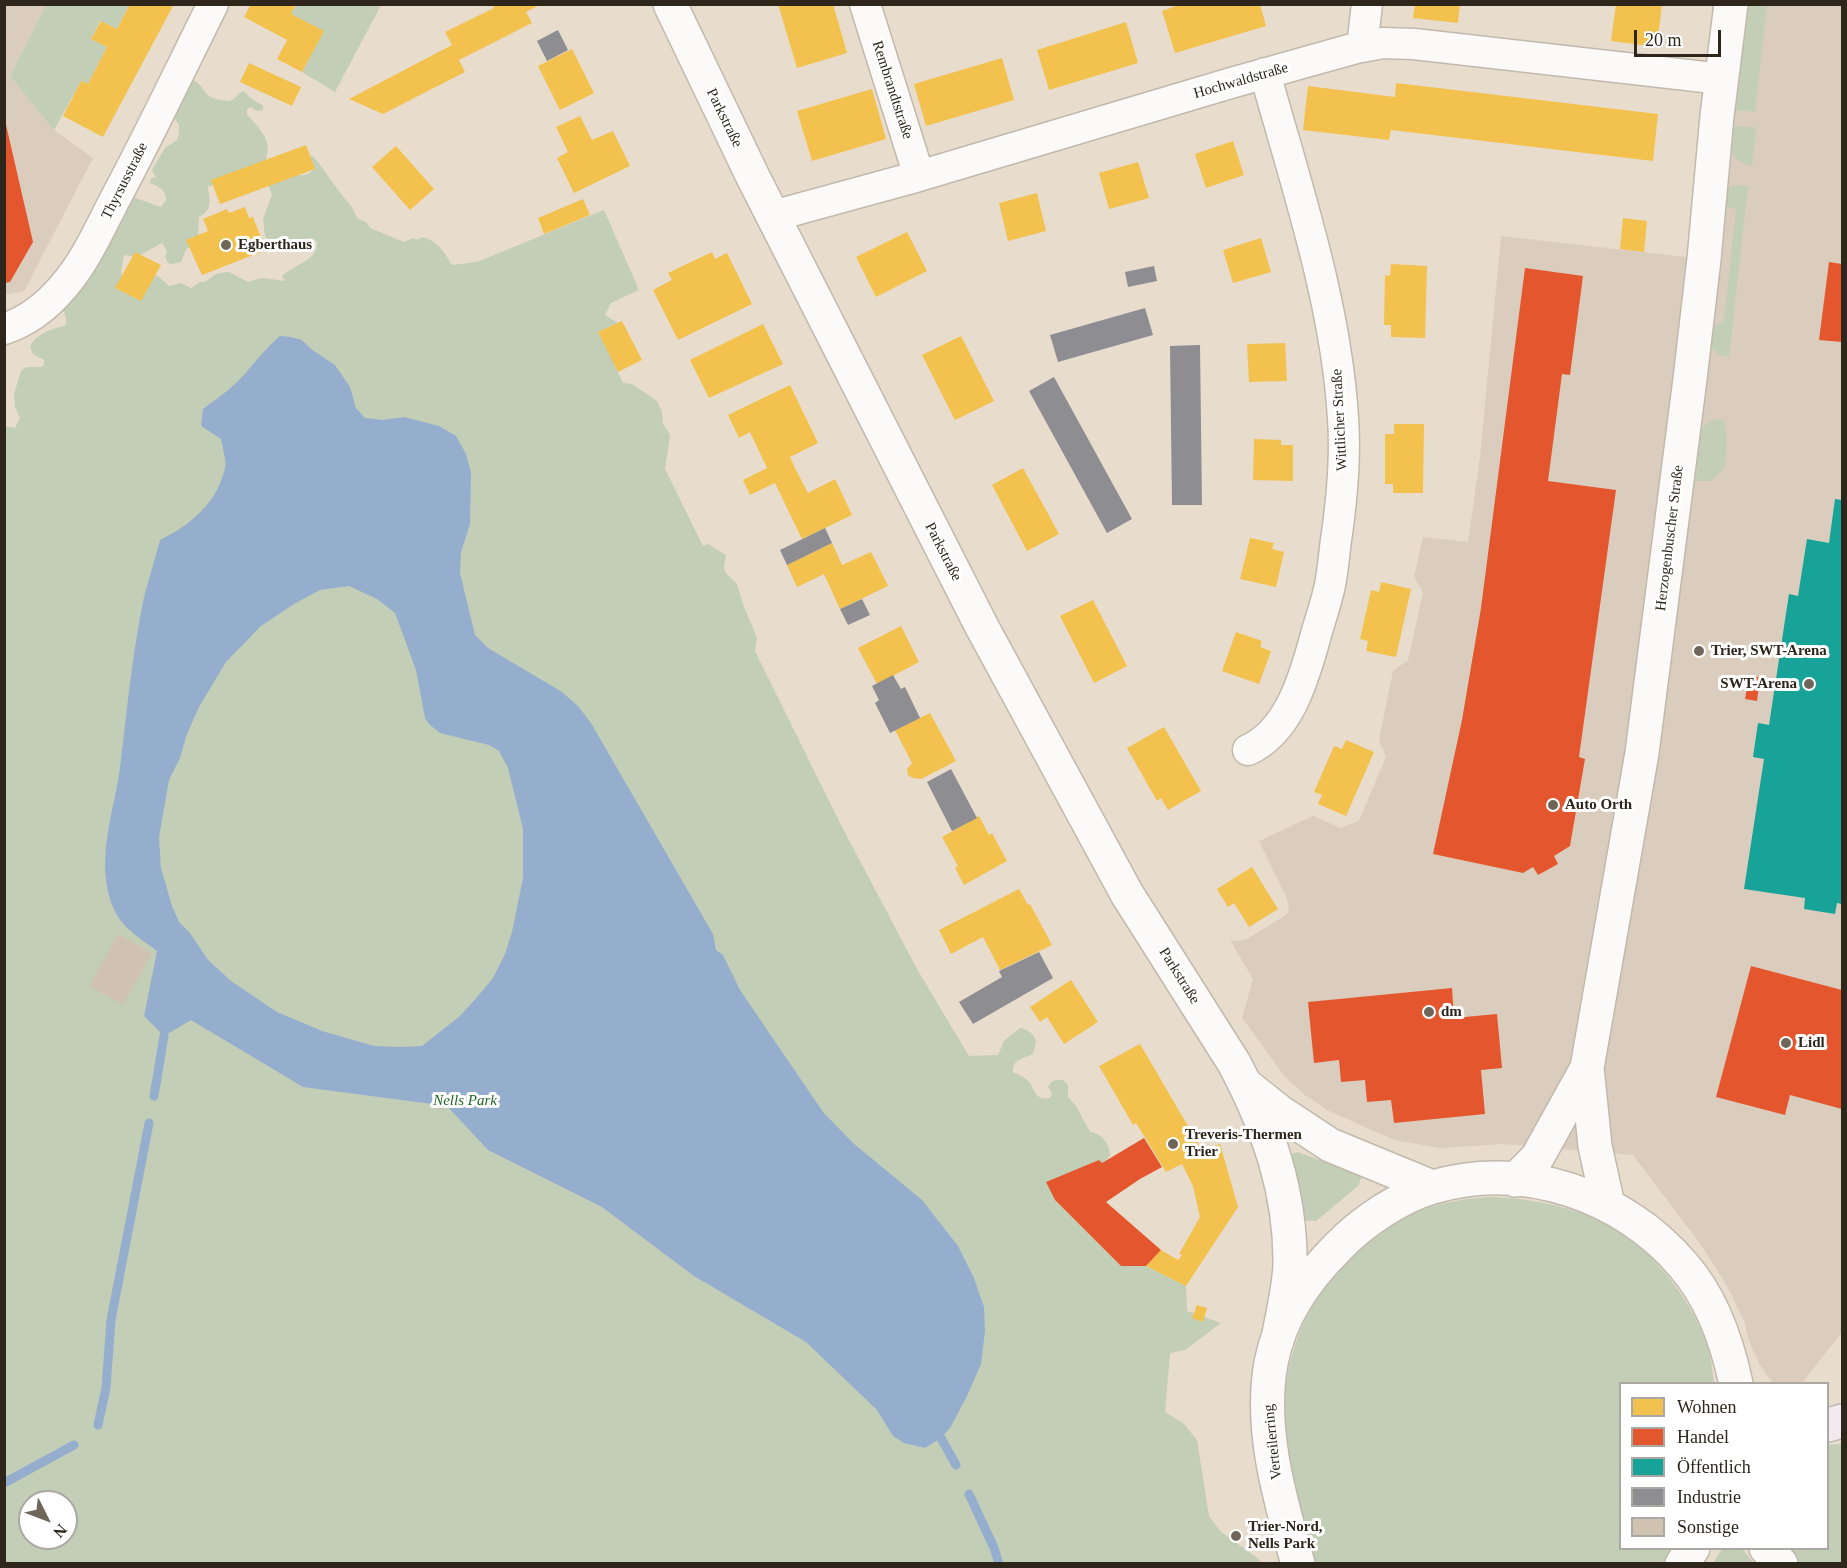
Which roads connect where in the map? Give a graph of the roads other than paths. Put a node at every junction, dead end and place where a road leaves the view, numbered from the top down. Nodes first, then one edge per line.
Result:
1 (213, 4) edge
2 (670, 4) edge
3 (865, 4) edge
4 (1367, 4) edge
5 (1731, 4) edge
6 (1362, 46) junction
7 (1265, 73) junction
8 (1722, 79) junction
9 (919, 176) junction
10 (773, 216) junction
11 (4, 329) edge
12 (1248, 750) dead end
13 (1587, 1068) junction
14 (1245, 1084) junction
15 (1515, 1180) junction
16 (1432, 1187) junction
17 (1608, 1205) junction
18 (1280, 1334) junction
19 (1736, 1382) edge
20 (1692, 1550) edge
21 (1768, 1550) edge
22 (1298, 1563) edge
23 (1682, 1563) edge
24 (1781, 1563) edge

1 - 11 street, Thyrsusstraße
2 - 10 main road, Parkstraße
3 - 9 street, Rembrandtstraße
4 - 6 street
5 - 8 main road, Herzogenbuscher Straße
6 - 7 street, Hochwaldstraße
6 - 8 street, Hochwaldstraße
7 - 9 street, Hochwaldstraße
7 - 12 street, Wittlicher Straße
8 - 13 main road, Herzogenbuscher Straße
9 - 10 street, Hochwaldstraße
10 - 14 main road, Parkstraße
13 - 15 main road, Herzogenbuscher Straße
13 - 17 main road, Herzogenbuscher Straße
14 - 16 main road, Parkstraße
14 - 18 main road, Parkstraße
15 - 16 main road, Verteilerring
15 - 17 main road, Verteilerring
16 - 18 main road, Verteilerring
17 - 19 main road, Verteilerring
18 - 22 main road, Verteilerring
20 - 23 main road
21 - 24 main road

